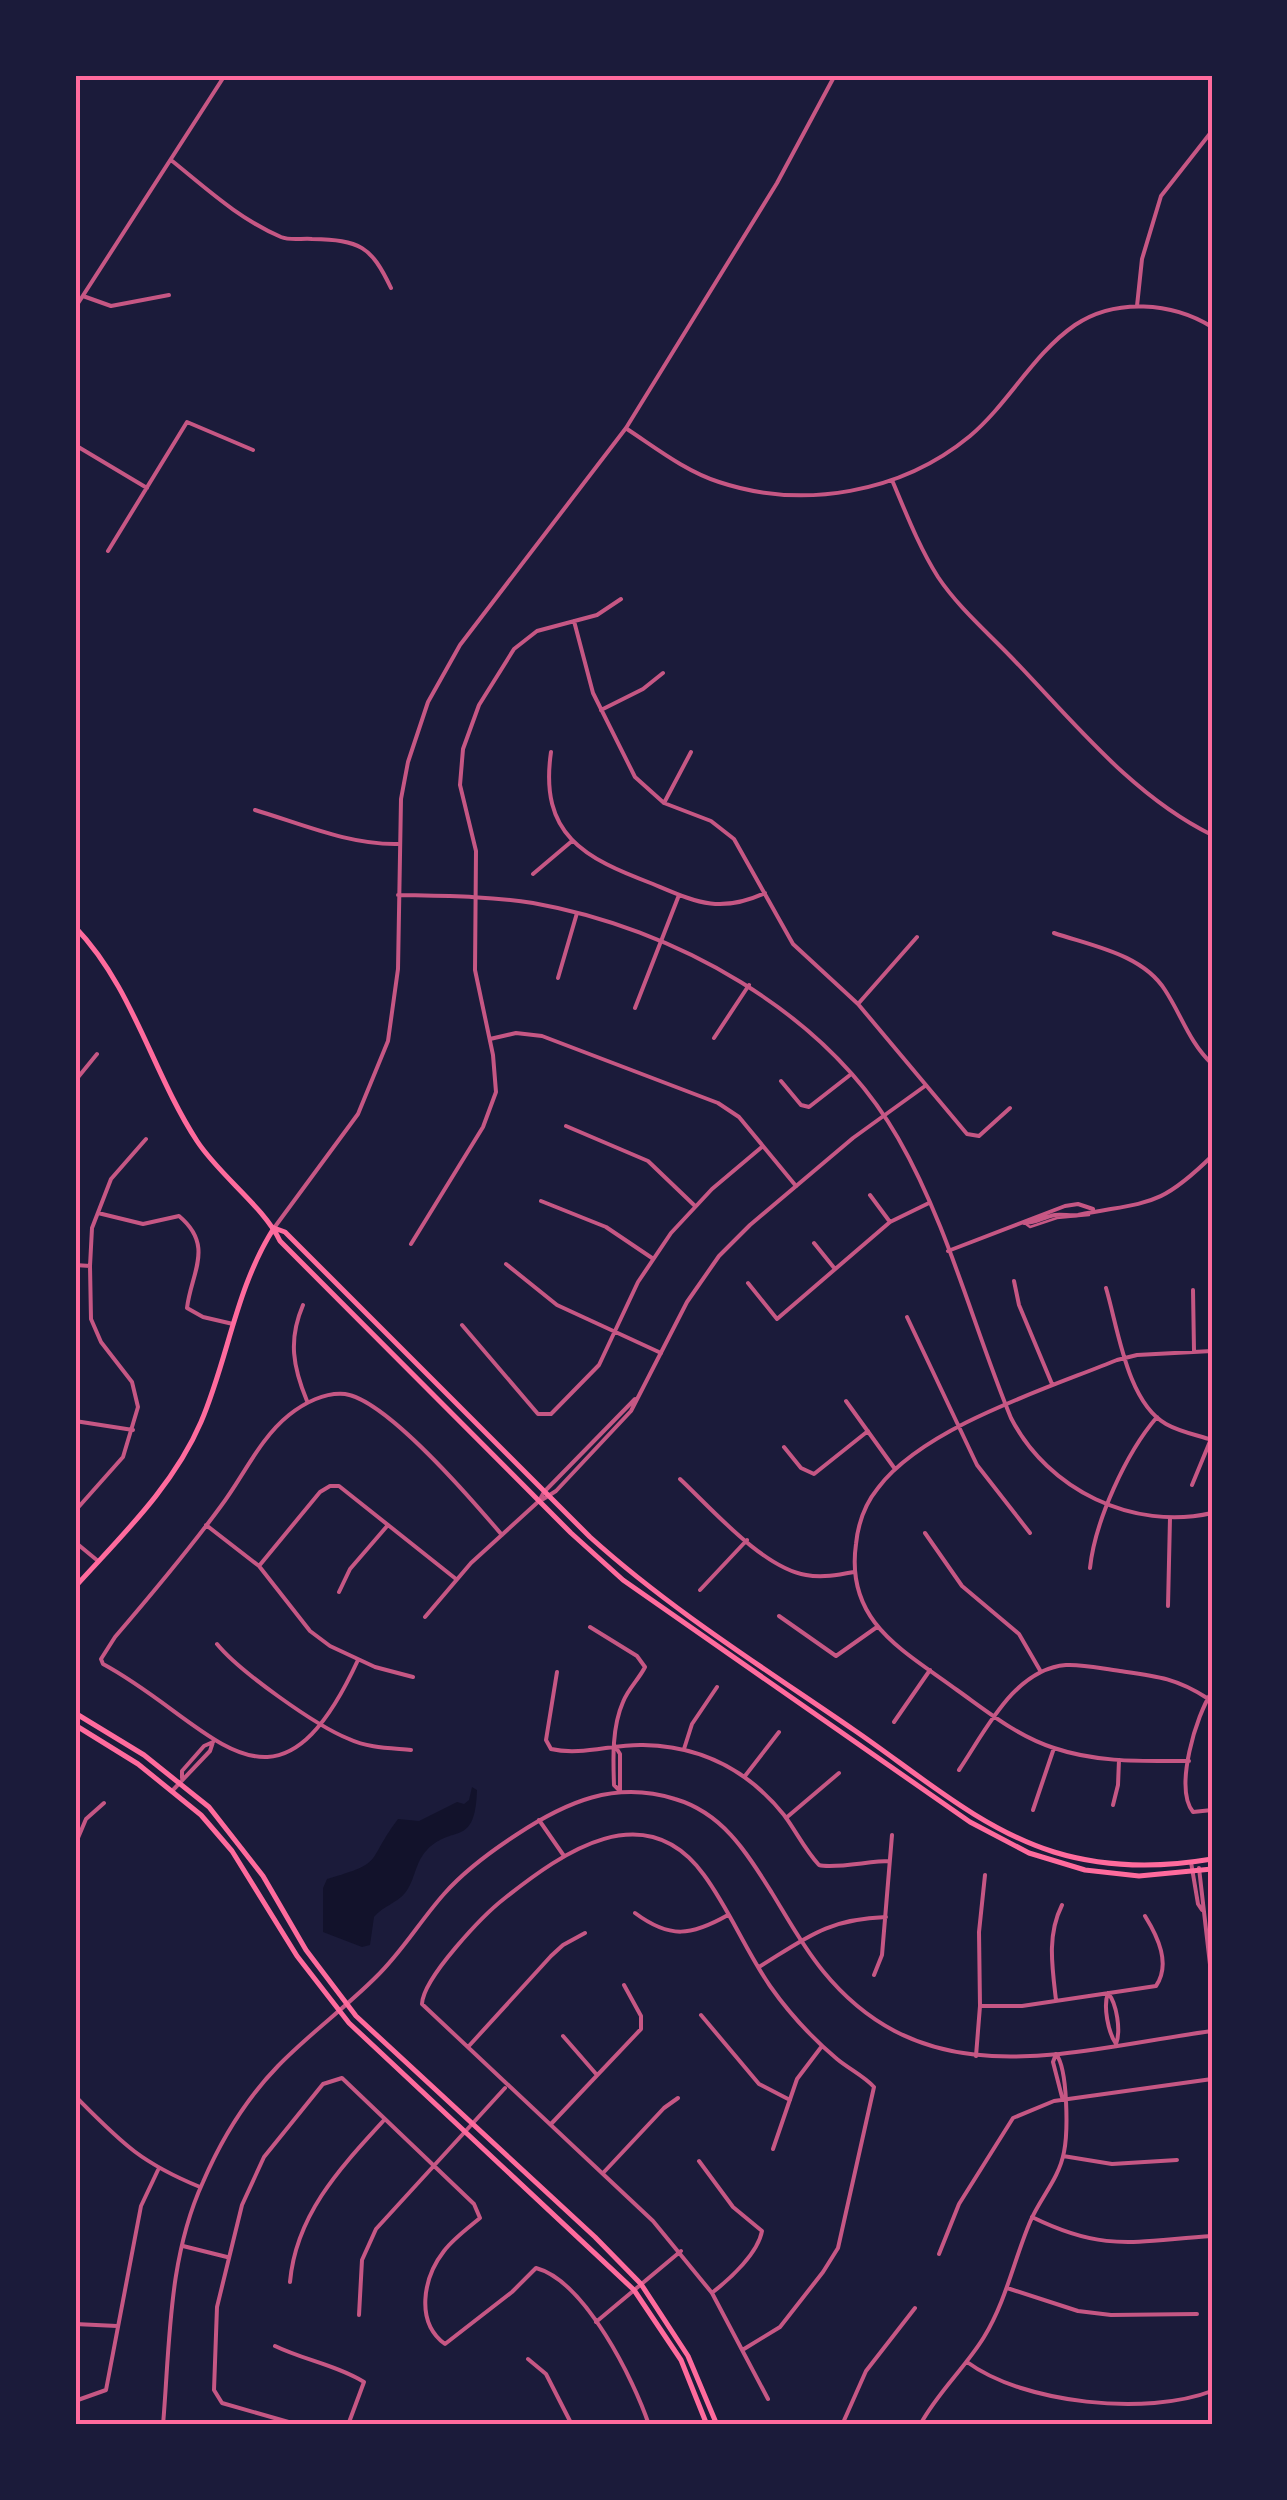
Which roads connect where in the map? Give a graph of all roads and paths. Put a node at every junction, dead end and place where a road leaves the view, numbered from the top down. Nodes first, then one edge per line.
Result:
1 (226, 75) edge
2 (835, 75) edge
3 (1212, 132) edge
4 (171, 160) junction
5 (392, 288) dead end
6 (169, 295) dead end
7 (84, 296) junction
8 (1137, 306) junction
9 (75, 308) edge
10 (1212, 327) edge
11 (626, 428) junction
12 (75, 444) edge
13 (253, 450) dead end
14 (892, 480) junction
15 (147, 488) junction
16 (108, 551) dead end
17 (621, 599) dead end
18 (574, 621) junction
19 (663, 674) dead end
20 (601, 710) junction
21 (551, 752) dead end
22 (690, 752) dead end
23 (664, 803) junction
24 (255, 810) dead end
25 (1212, 835) edge
26 (572, 842) junction
27 (398, 844) junction
28 (533, 874) dead end
29 (398, 894) junction
30 (765, 894) junction
31 (679, 895) junction
32 (476, 897) junction
33 (577, 913) junction
34 (75, 927) edge
35 (1054, 933) dead end
36 (916, 937) dead end
37 (660, 942) junction
38 (558, 978) dead end
39 (749, 985) junction
40 (858, 1004) junction
41 (635, 1008) dead end
42 (490, 1038) junction
43 (714, 1038) dead end
44 (97, 1054) dead end
45 (1212, 1064) edge
46 (850, 1074) junction
47 (75, 1081) edge
48 (782, 1081) dead end
49 (925, 1086) junction
50 (1010, 1108) dead end
51 (884, 1116) junction
52 (566, 1126) dead end
53 (146, 1139) dead end
54 (763, 1146) junction
55 (1212, 1156) edge
56 (796, 1186) junction
57 (870, 1195) dead end
58 (541, 1201) dead end
59 (929, 1203) junction
60 (695, 1206) junction
61 (1095, 1209) junction
62 (98, 1214) junction
63 (890, 1222) junction
64 (1024, 1223) junction
65 (274, 1228) junction
66 (814, 1243) dead end
67 (412, 1244) dead end
68 (948, 1251) junction
69 (652, 1258) junction
70 (506, 1264) dead end
71 (75, 1266) edge
72 (90, 1266) junction
73 (836, 1269) junction
74 (1014, 1281) dead end
75 (748, 1283) dead end
76 (1106, 1288) dead end
77 (1194, 1290) dead end
78 (303, 1305) dead end
79 (907, 1317) dead end
80 (233, 1324) junction
81 (462, 1325) dead end
82 (613, 1332) junction
83 (1194, 1351) junction
84 (1212, 1351) edge
85 (661, 1354) junction
86 (1126, 1357) junction
87 (1053, 1386) junction
88 (846, 1401) dead end
89 (308, 1402) junction
90 (1006, 1406) junction
91 (1157, 1417) junction
92 (75, 1421) edge
93 (957, 1427) junction
94 (133, 1430) junction
95 (868, 1432) junction
96 (1212, 1440) edge
97 (784, 1446) dead end
98 (896, 1469) junction
99 (680, 1479) dead end
100 (1192, 1485) dead end
101 (547, 1494) junction
102 (539, 1501) junction
103 (1110, 1505) junction
104 (75, 1511) edge
105 (1212, 1513) edge
106 (1170, 1518) junction
107 (206, 1525) junction
108 (388, 1525) junction
109 (925, 1532) dead end
110 (1030, 1533) dead end
111 (502, 1536) junction
112 (747, 1540) junction
113 (75, 1542) edge
114 (98, 1562) junction
115 (259, 1566) junction
116 (1090, 1568) dead end
117 (854, 1572) junction
118 (456, 1579) junction
119 (75, 1587) edge
120 (700, 1590) dead end
121 (339, 1592) dead end
122 (1168, 1606) dead end
123 (778, 1616) dead end
124 (425, 1617) dead end
125 (590, 1627) dead end
126 (877, 1627) junction
127 (216, 1644) dead end
128 (358, 1660) junction
129 (930, 1670) junction
130 (557, 1672) dead end
131 (1041, 1672) junction
132 (414, 1677) dead end
133 (717, 1687) dead end
134 (1212, 1692) edge
135 (1207, 1698) junction
136 (75, 1713) edge
137 (995, 1718) junction
138 (894, 1722) dead end
139 (323, 1723) junction
140 (75, 1725) edge
141 (779, 1732) dead end
142 (213, 1742) junction
143 (615, 1746) junction
144 (1054, 1748) junction
145 (684, 1749) junction
146 (411, 1750) dead end
147 (1118, 1760) junction
148 (1190, 1761) junction
149 (958, 1770) dead end
150 (839, 1773) dead end
151 (744, 1776) junction
152 (181, 1780) junction
153 (172, 1790) junction
154 (620, 1791) junction
155 (104, 1803) dead end
156 (1112, 1805) dead end
157 (1032, 1810) dead end
158 (1212, 1810) edge
159 (786, 1818) junction
160 (539, 1820) junction
161 (892, 1835) dead end
162 (75, 1846) edge
163 (564, 1856) junction
164 (1212, 1859) edge
165 (889, 1860) junction
166 (1195, 1862) junction
167 (1212, 1869) edge
168 (1196, 1872) junction
169 (985, 1874) dead end
170 (1062, 1904) dead end
171 (635, 1914) dead end
172 (728, 1916) junction
173 (1144, 1916) dead end
174 (886, 1917) junction
175 (585, 1933) dead end
176 (802, 1940) junction
177 (758, 1968) junction
178 (874, 1975) dead end
179 (1212, 1982) edge
180 (624, 1985) dead end
181 (1108, 1992) junction
182 (1056, 2000) junction
183 (346, 2004) junction
184 (980, 2006) junction
185 (338, 2010) junction
186 (701, 2016) dead end
187 (1212, 2031) edge
188 (563, 2036) dead end
189 (1116, 2044) junction
190 (822, 2046) junction
191 (466, 2049) junction
192 (1056, 2054) junction
193 (976, 2056) junction
194 (598, 2074) junction
195 (1212, 2079) edge
196 (506, 2086) junction
197 (75, 2096) edge
198 (678, 2098) dead end
199 (790, 2100) junction
200 (1063, 2100) junction
201 (385, 2119) junction
202 (472, 2125) junction
203 (550, 2126) junction
204 (466, 2132) junction
205 (772, 2149) dead end
206 (1064, 2156) junction
207 (1177, 2160) dead end
208 (698, 2162) dead end
209 (434, 2165) junction
210 (158, 2170) junction
211 (602, 2174) junction
212 (200, 2187) junction
213 (1032, 2216) junction
214 (1212, 2236) edge
215 (182, 2246) junction
216 (681, 2251) junction
217 (939, 2254) dead end
218 (227, 2257) junction
219 (290, 2282) dead end
220 (641, 2284) junction
221 (1008, 2288) junction
222 (634, 2290) junction
223 (712, 2293) junction
224 (915, 2308) dead end
225 (359, 2314) dead end
226 (1198, 2314) dead end
227 (596, 2322) junction
228 (75, 2324) edge
229 (117, 2326) junction
230 (274, 2346) dead end
231 (744, 2349) junction
232 (528, 2359) dead end
233 (967, 2362) junction
234 (1212, 2391) edge
235 (75, 2400) edge
236 (768, 2400) dead end
237 (163, 2425) edge
238 (298, 2425) edge
239 (348, 2425) edge
240 (572, 2425) edge
241 (648, 2425) edge
242 (708, 2425) edge
243 (717, 2425) edge
244 (842, 2425) edge
245 (920, 2425) edge

1 - 4 street
2 - 11 street
3 - 8 street
4 - 5 street
4 - 7 street
6 - 7 street
7 - 9 street
8 - 10 street
8 - 14 street
11 - 14 street
11 - 27 street
12 - 15 street
13 - 15 street
14 - 25 street
15 - 16 street
17 - 18 street
18 - 20 street
18 - 32 street
19 - 20 street
20 - 23 street
21 - 26 street
22 - 23 street
23 - 30 street
24 - 27 street
26 - 28 street
26 - 31 street
27 - 29 street
29 - 32 street
29 - 65 street
30 - 31 street
30 - 40 street
31 - 37 street
32 - 33 street
32 - 42 street
33 - 37 street
33 - 38 street
34 - 65 main road
35 - 45 street
36 - 40 street
37 - 39 street
37 - 41 street
39 - 43 street
39 - 46 street
40 - 49 street
42 - 54 street
42 - 67 street
44 - 47 street
46 - 48 street
46 - 51 street
49 - 50 street
49 - 51 street
51 - 56 street
51 - 59 street
52 - 60 street
53 - 62 street
54 - 56 street
54 - 60 street
55 - 61 street
56 - 85 street
57 - 63 street
58 - 69 street
59 - 63 street
59 - 68 street
60 - 69 street
61 - 64 street
61 - 64 street
62 - 72 street
62 - 80 street
63 - 73 street
64 - 68 street
65 - 80 main road
65 - 101 main road
65 - 102 main road
66 - 73 street
68 - 90 street
69 - 82 street
70 - 82 street
71 - 72 street
72 - 94 street
73 - 75 street
74 - 87 street
76 - 86 street
77 - 83 street
78 - 89 street
79 - 93 street
80 - 114 main road
81 - 82 street
82 - 85 street
83 - 84 street
83 - 86 street
85 - 101 street
86 - 87 street
86 - 91 street
87 - 90 street
88 - 95 street
89 - 107 street
89 - 111 street
90 - 93 street
90 - 103 street
91 - 96 street
91 - 103 street
92 - 94 street
93 - 98 street
93 - 110 street
94 - 104 street
95 - 97 street
95 - 98 street
96 - 100 street
98 - 117 street
99 - 112 street
101 - 102 street
101 - 166 main road
102 - 111 street
102 - 168 main road
103 - 106 street
103 - 116 street
105 - 106 street
106 - 122 street
107 - 115 street
107 - 142 street
108 - 115 street
108 - 118 street
108 - 121 street
109 - 131 street
111 - 118 street
112 - 117 street
112 - 120 street
113 - 114 street
114 - 119 main road
115 - 128 street
117 - 126 street
118 - 124 street
123 - 126 street
125 - 143 street
126 - 129 street
127 - 139 street
128 - 132 street
128 - 139 street
129 - 137 street
129 - 138 street
130 - 143 street
131 - 135 street
131 - 137 street
133 - 145 street
134 - 135 street
135 - 148 street
136 - 152 main road
137 - 144 street
137 - 149 street
139 - 142 street
139 - 146 street
140 - 153 main road
141 - 151 street
142 - 152 street
143 - 145 street
143 - 154 street
144 - 147 street
144 - 157 street
145 - 151 street
147 - 148 street
147 - 156 street
148 - 158 street
150 - 159 street
151 - 159 street
152 - 153 street
152 - 183 main road
153 - 185 main road
154 - 160 street
154 - 176 street
155 - 162 street
159 - 165 street
160 - 163 street
160 - 183 street
161 - 165 street
163 - 172 street
163 - 191 street
164 - 166 main road
165 - 174 street
166 - 168 street
167 - 168 main road
168 - 179 street
169 - 184 street
170 - 182 street
171 - 172 street
172 - 177 street
173 - 181 street
174 - 176 street
174 - 178 street
175 - 191 street
176 - 177 street
176 - 193 street
177 - 190 street
180 - 194 street
181 - 182 street
181 - 189 street
182 - 184 street
183 - 185 street
183 - 202 main road
184 - 193 street
185 - 204 main road
185 - 212 street
186 - 199 street
187 - 189 street
188 - 194 street
189 - 192 street
190 - 199 street
190 - 231 street
191 - 196 street
192 - 193 street
192 - 200 street
194 - 203 street
195 - 200 street
196 - 202 street
196 - 203 street
197 - 210 street
198 - 211 street
199 - 205 street
200 - 206 street
200 - 217 street
201 - 209 street
201 - 218 street
201 - 219 street
202 - 204 street
202 - 220 main road
203 - 211 street
204 - 209 street
204 - 222 main road
206 - 207 street
206 - 213 street
208 - 223 street
209 - 225 street
209 - 227 street
210 - 212 street
210 - 229 street
211 - 216 street
212 - 215 street
213 - 214 street
213 - 221 street
215 - 218 street
215 - 237 street
216 - 220 street
216 - 223 street
218 - 238 street
220 - 222 street
220 - 243 main road
221 - 226 street
221 - 233 street
222 - 227 street
222 - 242 main road
223 - 231 street
224 - 244 street
227 - 241 street
228 - 229 street
229 - 235 street
230 - 239 street
231 - 236 street
232 - 240 street
233 - 234 street
233 - 245 street

